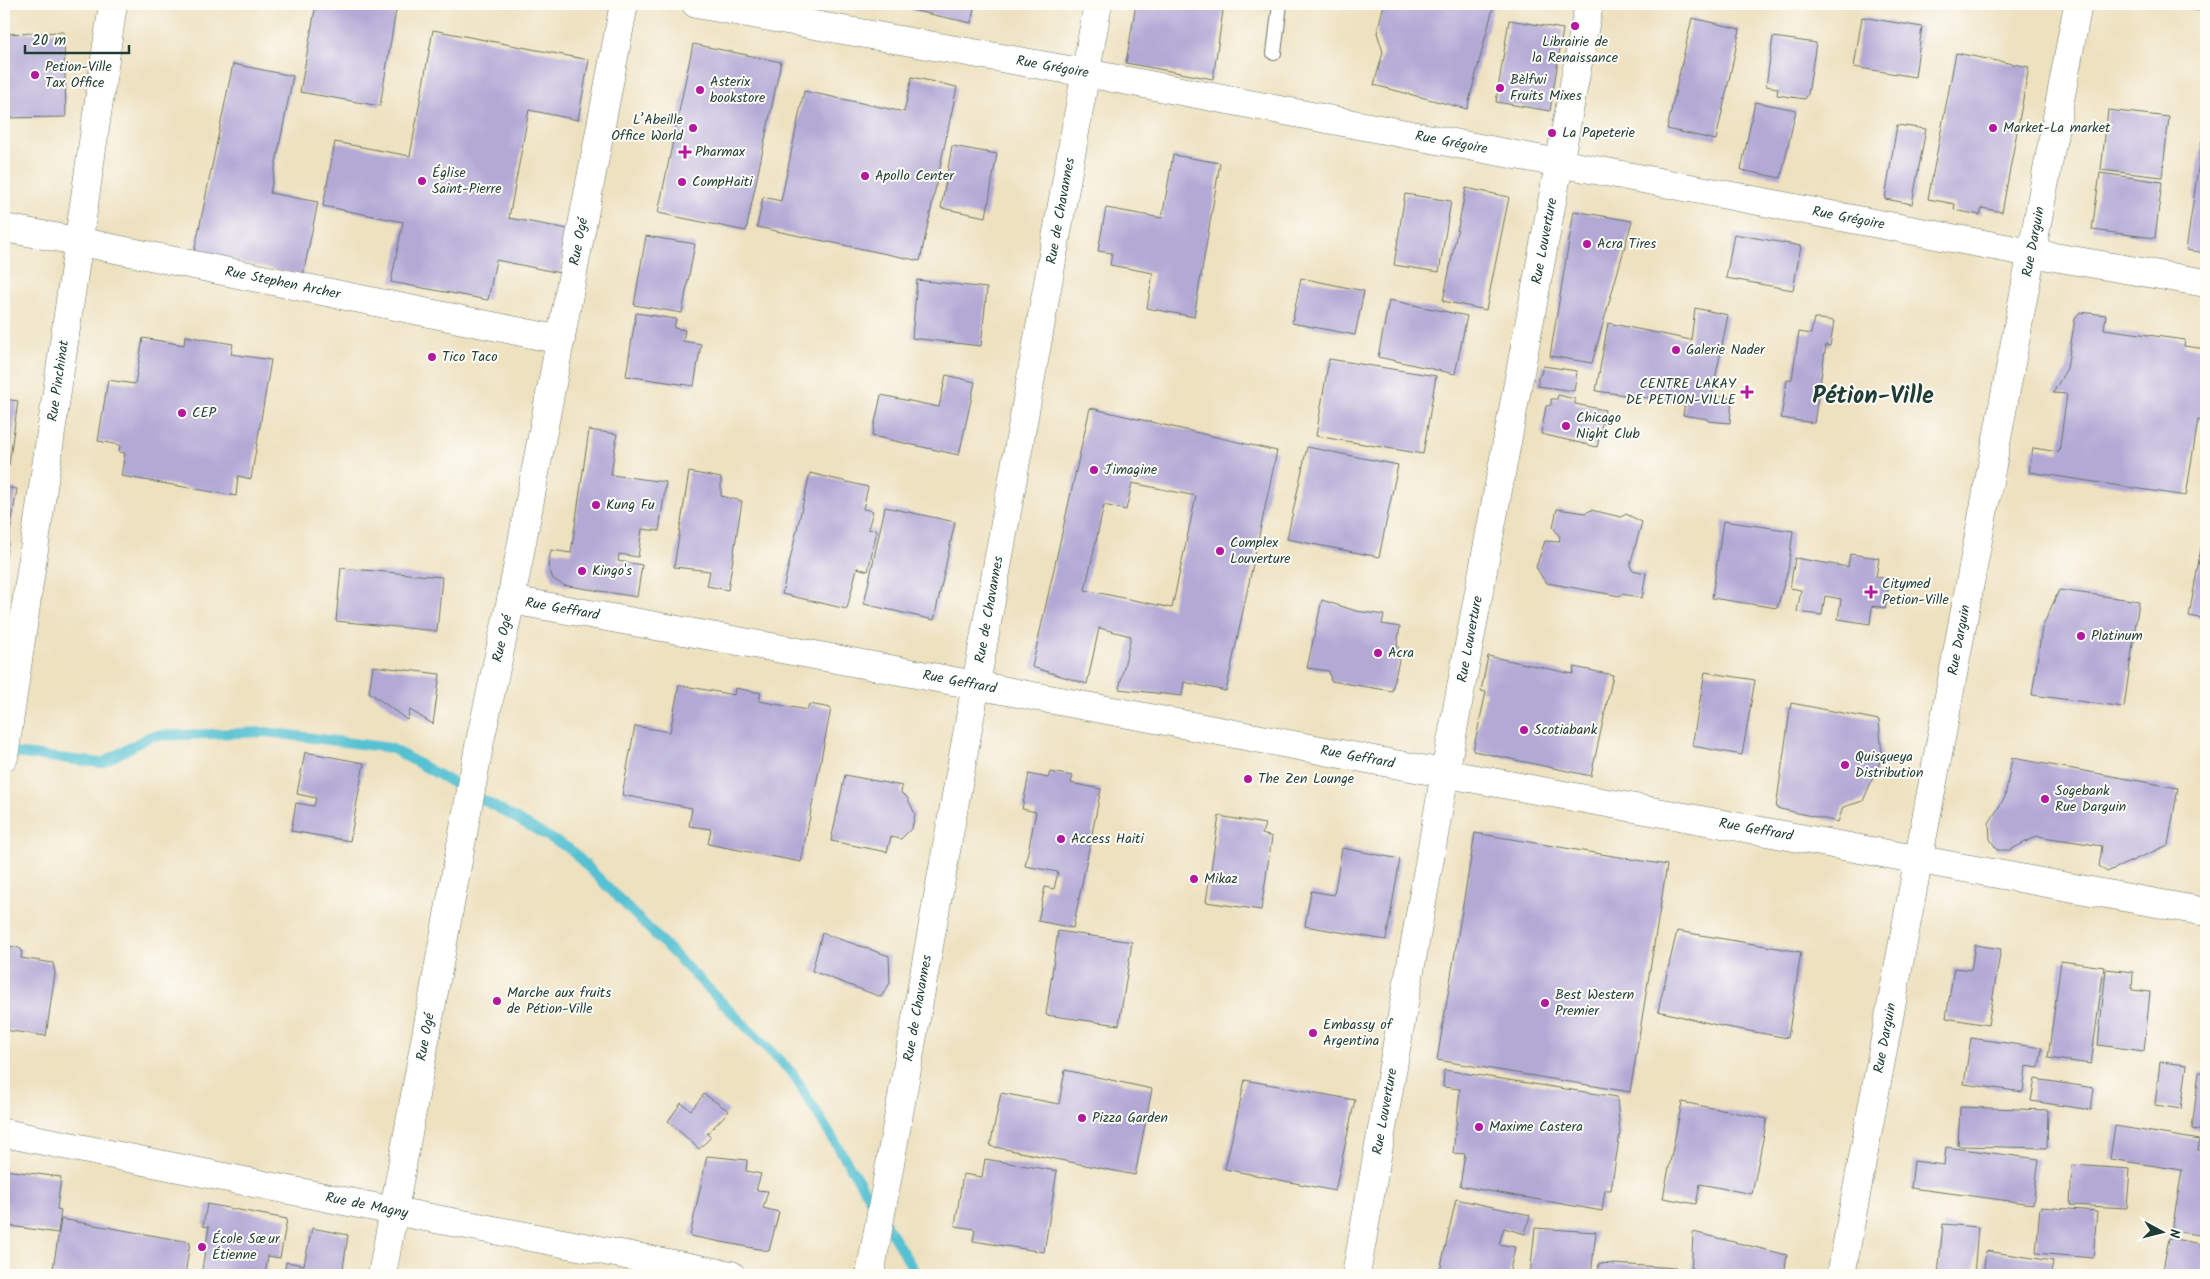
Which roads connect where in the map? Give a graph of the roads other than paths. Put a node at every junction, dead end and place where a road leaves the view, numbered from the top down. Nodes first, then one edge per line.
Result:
1 (113, 4) edge
2 (624, 4) edge
3 (696, 4) edge
4 (1098, 4) edge
5 (1280, 4) edge
6 (1590, 4) edge
7 (2078, 4) edge
8 (1274, 52) dead end
9 (1086, 73) junction
10 (1560, 163) junction
11 (4, 228) edge
12 (77, 241) junction
13 (2031, 253) junction
14 (2206, 283) edge
15 (561, 340) junction
16 (511, 600) junction
17 (976, 684) junction
18 (4, 757) edge
19 (1445, 773) junction
20 (1918, 858) junction
21 (2206, 912) edge
22 (4, 1132) edge
23 (394, 1211) junction
24 (382, 1275) edge
25 (731, 1275) edge
26 (870, 1275) edge
27 (1356, 1275) edge
28 (1841, 1275) edge

1 - 12 street, Rue Pinchinat
2 - 15 street, Rue Ogé
3 - 9 street, Rue Grégoire
4 - 9 street, Rue de Chavannes
5 - 8 lane
6 - 10 street, Rue Louverture
7 - 13 street, Rue Darguin
9 - 10 street, Rue Grégoire
9 - 17 street, Rue de Chavannes
10 - 13 street, Rue Grégoire
10 - 19 street, Rue Louverture
11 - 12 street, Rue Stephen Archer
12 - 15 street, Rue Stephen Archer
12 - 18 street, Rue Pinchinat
13 - 14 street, Rue Grégoire
13 - 20 street, Rue Darguin
15 - 16 street, Rue Ogé
16 - 17 street, Rue Geffrard
16 - 23 street, Rue Ogé
17 - 19 street, Rue Geffrard
17 - 26 street, Rue de Chavannes
19 - 20 street, Rue Geffrard
19 - 27 street, Rue Louverture
20 - 21 street, Rue Geffrard
20 - 28 street, Rue Darguin
22 - 23 street, Rue de Magny
23 - 24 street, Rue Ogé
23 - 25 street, Rue de Magny

